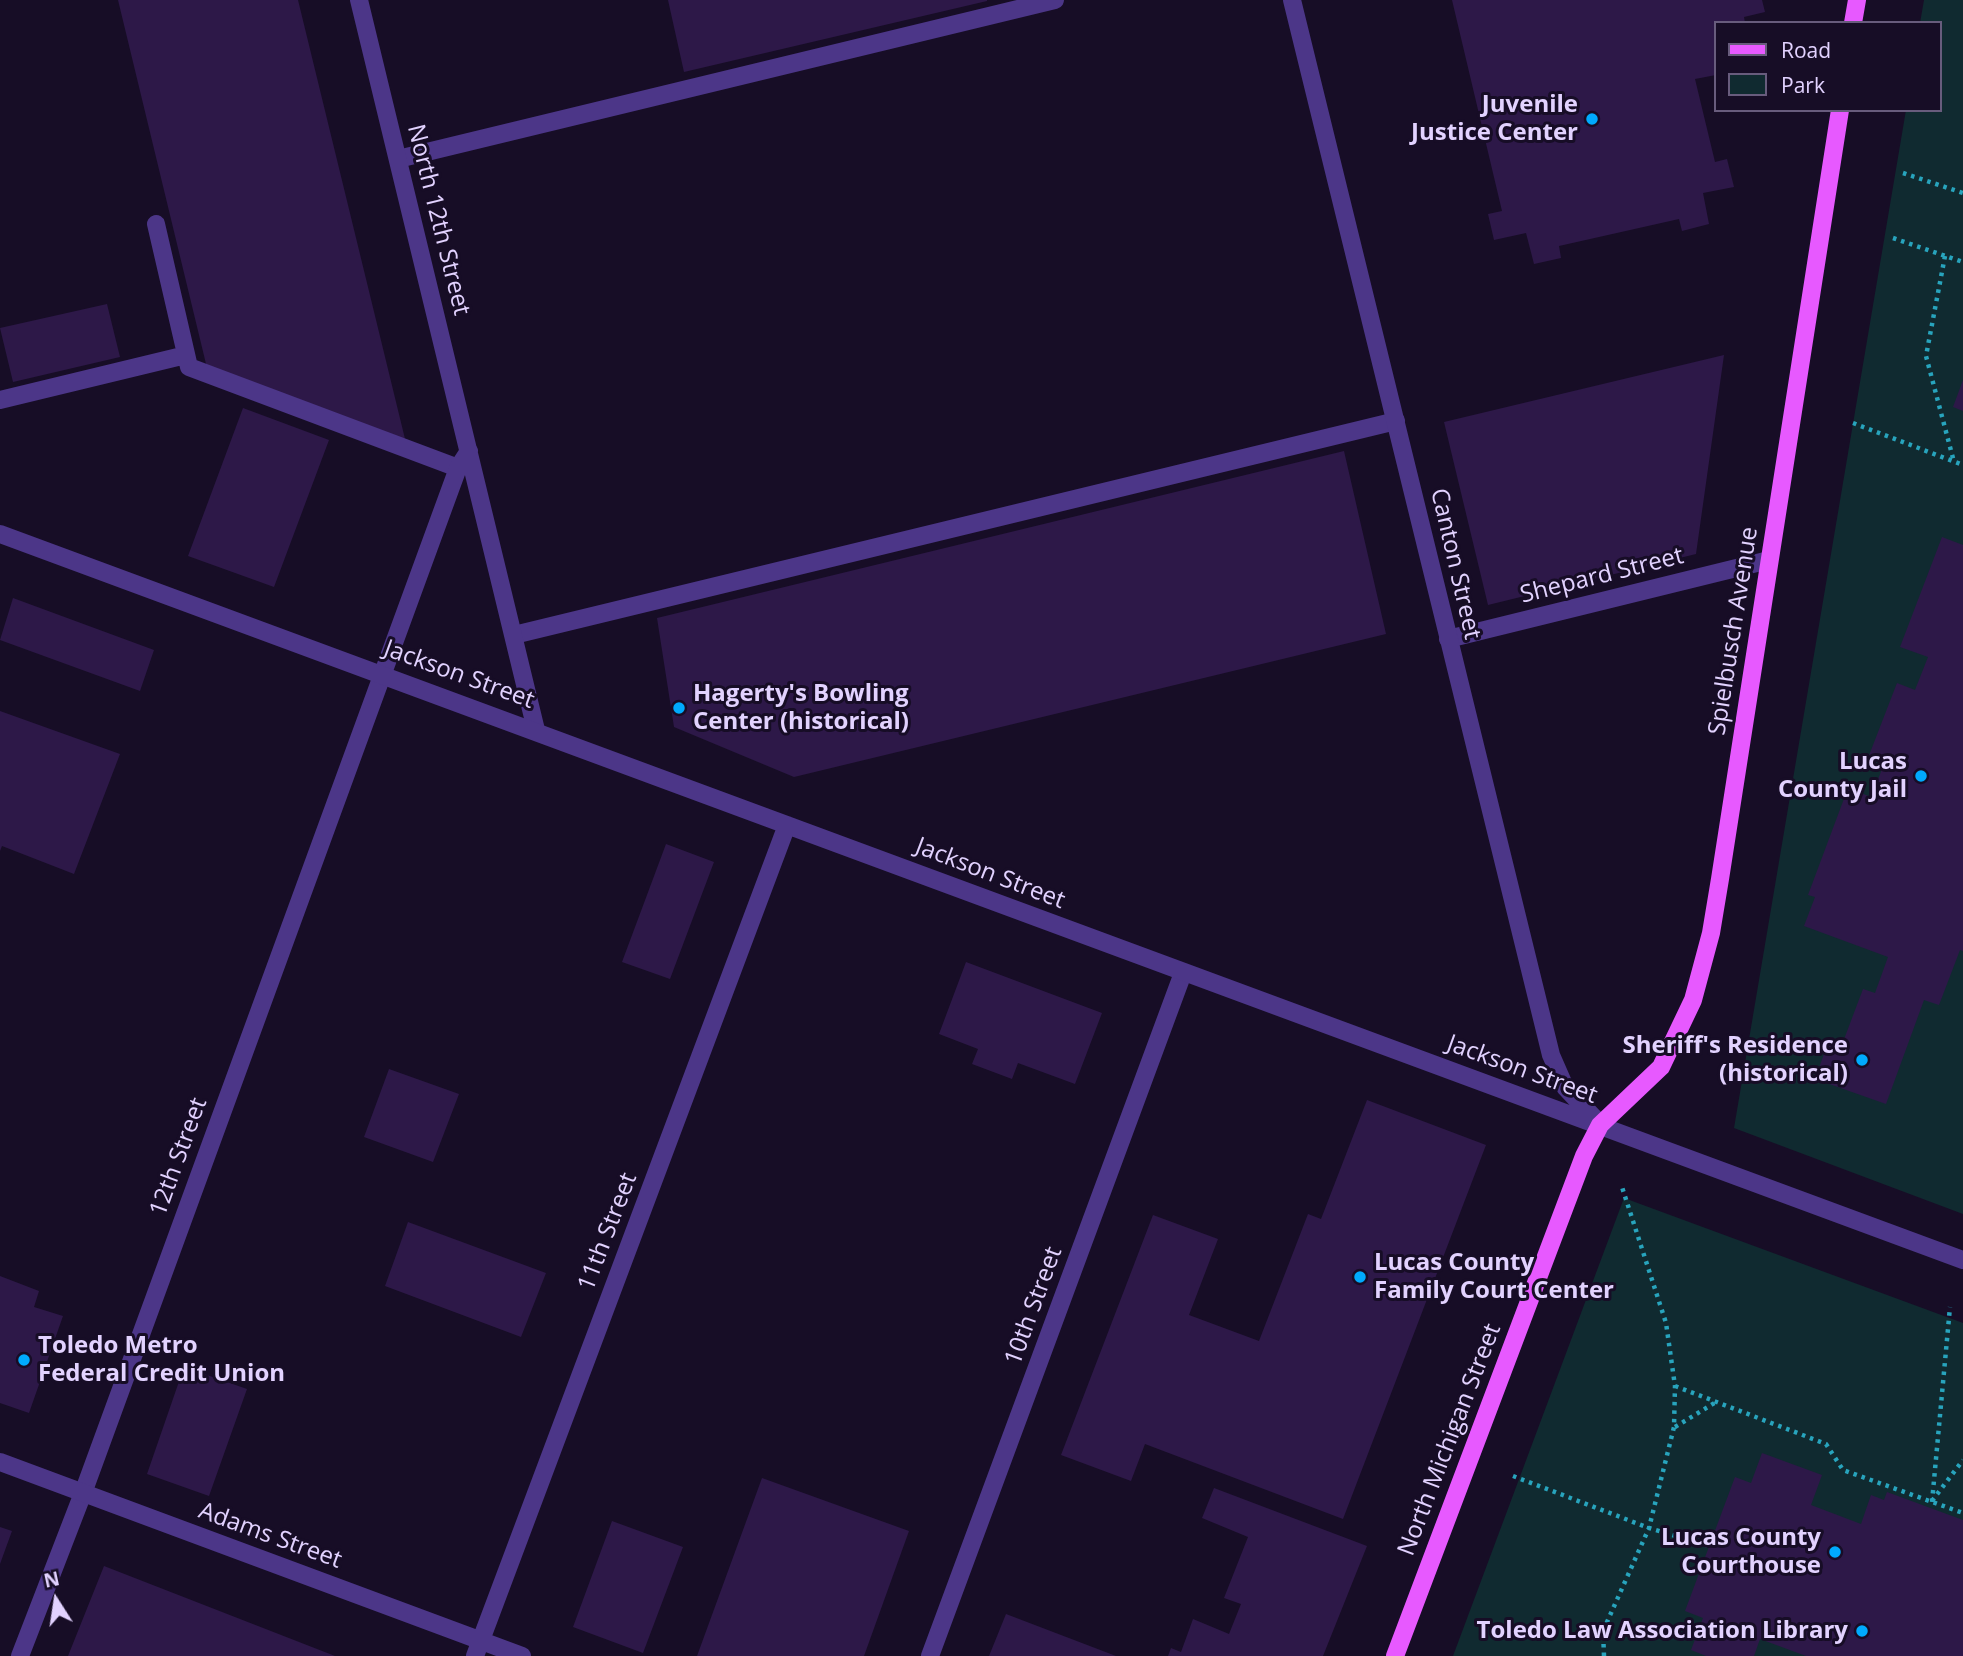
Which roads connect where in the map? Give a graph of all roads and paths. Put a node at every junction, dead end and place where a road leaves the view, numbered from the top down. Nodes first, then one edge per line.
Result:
1 (359, 0) edge
2 (1055, 0) edge
3 (1292, 0) edge
4 (1857, 0) edge
5 (1853, 21) edge
6 (1840, 112) edge
7 (398, 159) junction
8 (1903, 173) dead end
9 (1963, 193) edge
10 (156, 224) dead end
11 (1893, 239) dead end
12 (1945, 256) junction
13 (1963, 262) edge
14 (186, 355) junction
15 (0, 400) edge
16 (1396, 422) junction
17 (1853, 423) dead end
18 (469, 451) junction
19 (1954, 462) junction
20 (1963, 465) edge
21 (458, 468) junction
22 (0, 534) edge
23 (1769, 560) junction
24 (514, 635) junction
25 (1447, 639) junction
26 (383, 674) junction
27 (536, 730) junction
28 (787, 825) junction
29 (1183, 973) junction
30 (1600, 1125) junction
31 (1621, 1184) dead end
32 (1963, 1260) edge
33 (1950, 1307) dead end
34 (1675, 1387) junction
35 (1716, 1402) junction
36 (1674, 1427) junction
37 (1963, 1460) edge
38 (0, 1462) edge
39 (1513, 1476) dead end
40 (83, 1493) junction
41 (1932, 1502) junction
42 (1963, 1513) edge
43 (1649, 1528) junction
44 (1709, 1546) dead end
45 (478, 1648) edge
46 (20, 1656) edge
47 (522, 1656) edge
48 (930, 1656) edge
49 (1395, 1656) edge
50 (1604, 1656) edge

1 - 7 street, North 12th Street
2 - 7 street
3 - 16 street, Canton Street
4 - 5 main road
6 - 23 main road, Spielbusch Avenue
7 - 18 street, North 12th Street
8 - 9 path
10 - 14 street
11 - 12 path
12 - 13 path
12 - 19 path
14 - 15 street
14 - 21 street
16 - 24 street
16 - 25 street, Canton Street
17 - 19 path
18 - 21 street
18 - 24 street, North 12th Street
19 - 20 path
21 - 26 street
22 - 26 street, Jackson Street
23 - 25 street, Shepard Street
23 - 30 main road, Spielbusch Avenue
24 - 27 street, North 12th Street
25 - 30 street, Canton Street
26 - 27 street, Jackson Street
26 - 40 street, 12th Street
27 - 28 street, Jackson Street
28 - 29 street, Jackson Street
28 - 45 street, 11th Street
29 - 30 street, Jackson Street
29 - 48 street, 10th Street
30 - 32 street, Jackson Street
30 - 49 main road, North Michigan Street
31 - 34 path
33 - 41 path
34 - 35 path
34 - 36 path
35 - 36 path
35 - 41 path
36 - 43 path
37 - 41 path
38 - 40 street, Adams Street
39 - 43 path
40 - 45 street, Adams Street
40 - 46 street, 12th Street
41 - 42 path
43 - 44 path
43 - 50 path
45 - 47 street, Adams Street

